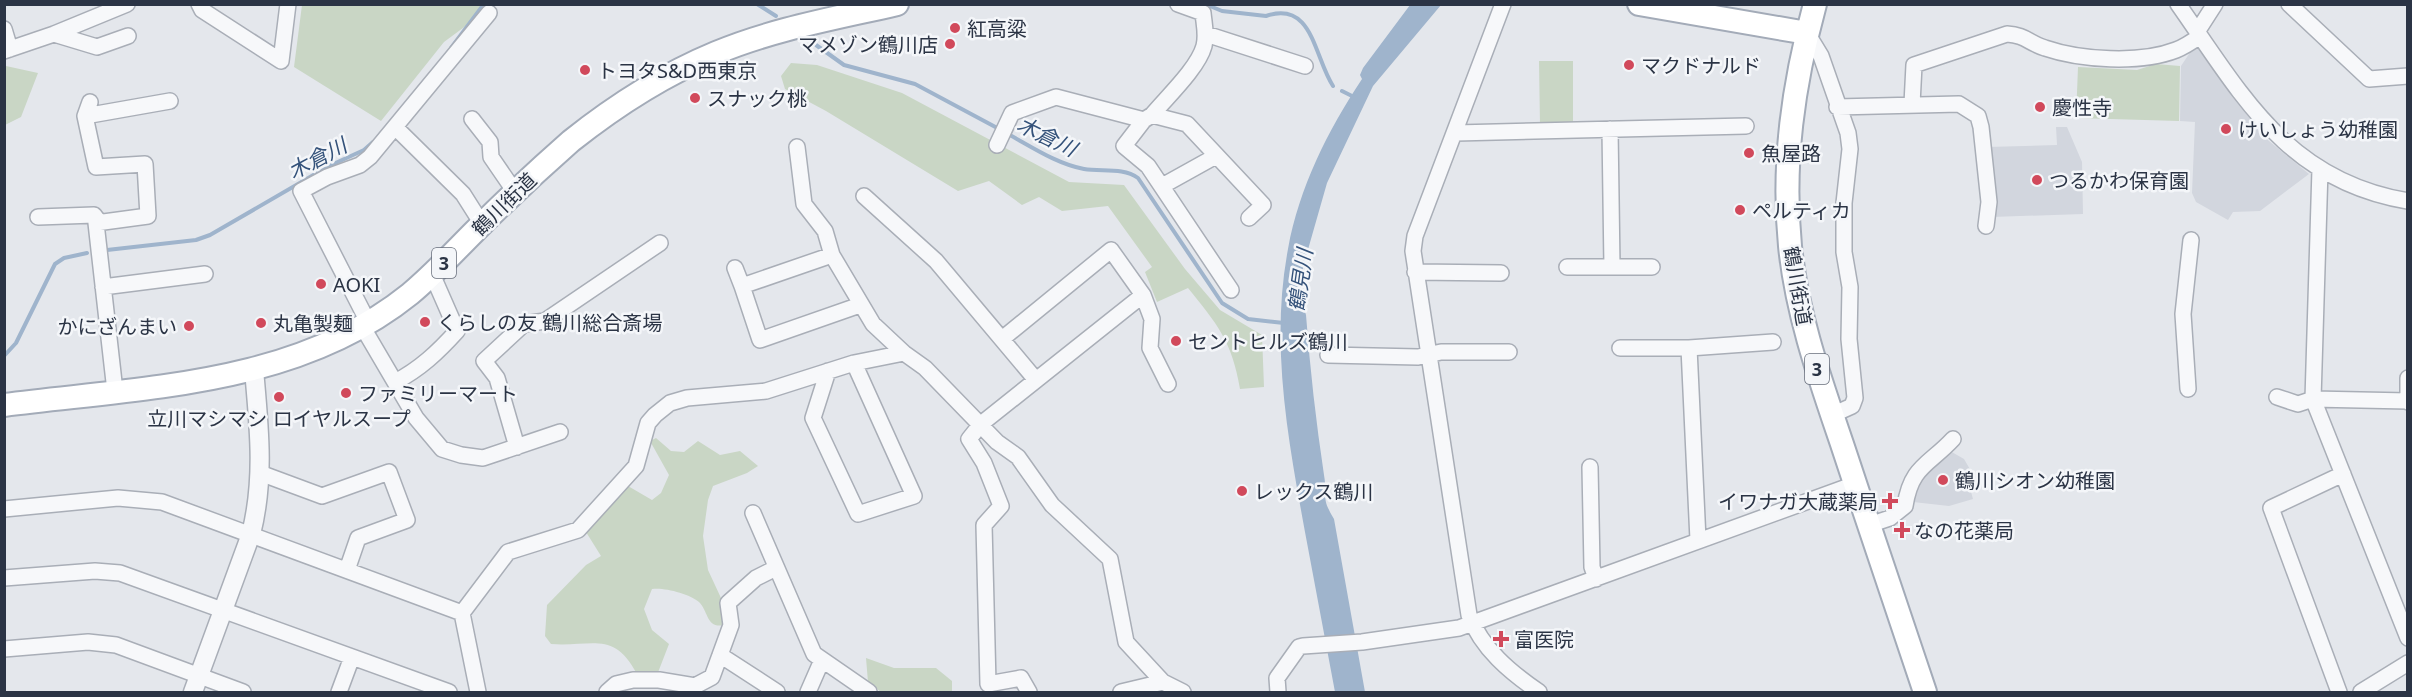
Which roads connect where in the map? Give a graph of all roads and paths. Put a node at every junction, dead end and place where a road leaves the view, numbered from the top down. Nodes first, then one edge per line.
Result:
1 (127, 4) edge
2 (199, 4) edge
3 (288, 4) edge
4 (897, 4) edge
5 (1178, 4) edge
6 (1503, 4) edge
7 (1815, 4) edge
8 (2178, 4) edge
9 (2215, 4) edge
10 (2289, 4) edge
11 (1649, 5) edge
12 (835, 11) edge
13 (489, 13) dead end
14 (4, 29) edge
15 (1807, 33) junction
16 (54, 34) junction
17 (1206, 34) junction
18 (2199, 34) junction
19 (128, 36) dead end
20 (7, 50) edge
21 (1305, 66) dead end
22 (2408, 76) edge
23 (1912, 104) junction
24 (163, 106) dead end
25 (1837, 107) junction
26 (1148, 117) junction
27 (472, 119) dead end
28 (1746, 126) dead end
29 (396, 128) junction
30 (1610, 129) junction
31 (1456, 133) junction
32 (999, 142) dead end
33 (797, 147) dead end
34 (1216, 156) junction
35 (2320, 169) junction
36 (1162, 186) junction
37 (515, 192) junction
38 (864, 196) dead end
39 (2408, 201) edge
40 (38, 217) dead end
41 (1249, 218) dead end
42 (100, 223) junction
43 (482, 224) junction
44 (1986, 226) dead end
45 (2192, 240) dead end
46 (660, 243) dead end
47 (832, 255) junction
48 (1567, 267) dead end
49 (1612, 267) junction
50 (1652, 267) dead end
51 (735, 268) dead end
52 (1416, 272) junction
53 (1501, 273) dead end
54 (205, 274) dead end
55 (432, 274) junction
56 (742, 286) junction
57 (103, 287) junction
58 (1231, 290) dead end
59 (1143, 294) junction
60 (860, 305) junction
61 (365, 324) junction
62 (1002, 339) junction
63 (1773, 342) dead end
64 (1620, 348) dead end
65 (1689, 348) junction
66 (1509, 352) dead end
67 (904, 353) junction
68 (1428, 355) junction
69 (1328, 356) dead end
70 (854, 363) junction
71 (254, 370) junction
72 (828, 371) junction
73 (2408, 378) edge
74 (1036, 380) junction
75 (395, 382) junction
76 (1168, 384) dead end
77 (2188, 389) dead end
78 (114, 391) junction
79 (2277, 397) dead end
80 (2313, 399) junction
81 (2407, 401) edge
82 (4, 405) edge
83 (1832, 415) junction
84 (981, 424) junction
85 (560, 432) dead end
86 (1953, 439) dead end
87 (517, 447) junction
88 (1590, 467) dead end
89 (260, 474) junction
90 (2343, 474) junction
91 (1855, 484) junction
92 (4, 509) edge
93 (753, 513) dead end
94 (1869, 525) junction
95 (251, 534) junction
96 (1698, 540) junction
97 (776, 568) junction
98 (347, 570) junction
99 (4, 578) edge
100 (1596, 579) junction
101 (223, 609) junction
102 (462, 613) junction
103 (1472, 624) junction
104 (2408, 638) edge
105 (4, 649) edge
106 (720, 655) junction
107 (352, 657) junction
108 (822, 660) junction
109 (2408, 663) edge
110 (1163, 682) junction
111 (196, 684) edge
112 (243, 693) edge
113 (339, 693) edge
114 (449, 693) edge
115 (478, 693) edge
116 (607, 693) edge
117 (777, 693) edge
118 (808, 693) edge
119 (869, 693) edge
120 (1029, 693) edge
121 (1121, 693) edge
122 (1183, 693) edge
123 (1278, 693) edge
124 (1539, 693) edge
125 (1925, 693) edge
126 (2339, 693) edge
127 (2361, 693) edge

1 - 16 street
2 - 3 street
4 - 12 main road, 鶴川街道 / 3
5 - 17 street
6 - 31 street
7 - 15 main road, 鶴川街道
8 - 18 street
9 - 18 street
10 - 22 street
11 - 15 main road
12 - 37 main road, 鶴川街道 / 3
13 - 29 street
14 - 20 street
15 - 25 street
15 - 83 main road, 鶴川街道 / 3
16 - 19 street
16 - 20 street
17 - 21 street
17 - 26 street
18 - 23 street
18 - 35 street
23 - 25 street
23 - 44 street
24 - 42 street
25 - 83 street
26 - 32 street
26 - 34 street
26 - 36 street
27 - 37 street
28 - 30 street
29 - 43 street
29 - 61 street
30 - 31 street
30 - 49 street
31 - 52 street
33 - 47 street
34 - 36 street
34 - 41 street
35 - 39 street
35 - 80 street
36 - 58 street
37 - 43 main road, 鶴川街道 / 3
38 - 62 street
40 - 42 street
42 - 57 street
43 - 55 main road, 鶴川街道 / 3
45 - 77 street
46 - 87 street
47 - 56 street
47 - 60 street
48 - 49 street
49 - 50 street
51 - 56 street
52 - 53 street
52 - 68 street
54 - 57 street
55 - 61 main road, 鶴川街道 / 3
55 - 75 street
56 - 60 street
57 - 78 street
59 - 62 street
59 - 74 street
59 - 76 street
60 - 67 street
61 - 71 main road, 鶴川街道 / 3
61 - 75 street
62 - 74 street
63 - 65 street
64 - 65 street
65 - 96 street
66 - 68 street
67 - 70 street
67 - 84 street
68 - 69 street
68 - 103 street
70 - 72 street
70 - 72 street
71 - 78 main road, 鶴川街道 / 3
71 - 89 street
72 - 102 street
73 - 81 street
74 - 84 street
75 - 87 street
78 - 82 main road, 鶴川街道 / 3
79 - 80 street
80 - 81 street
80 - 90 street
83 - 91 main road, 鶴川街道 / 3
84 - 110 street
84 - 120 street
85 - 87 street
86 - 94 street
88 - 100 street
89 - 95 street
89 - 98 street
90 - 104 street
90 - 126 street
91 - 94 main road, 鶴川街道 / 3
91 - 96 street
92 - 95 street
93 - 97 street
94 - 125 main road, 鶴川街道 / 3
95 - 98 street
95 - 101 street
96 - 100 street
97 - 106 street
97 - 108 street
98 - 102 street
99 - 101 street
100 - 103 street
101 - 107 street
101 - 111 street
102 - 115 street
103 - 123 street
103 - 124 street
105 - 111 street
106 - 116 street
106 - 117 street
107 - 113 street
107 - 114 street
108 - 118 street
108 - 119 street
109 - 127 street
110 - 121 street
110 - 122 street
111 - 112 street

